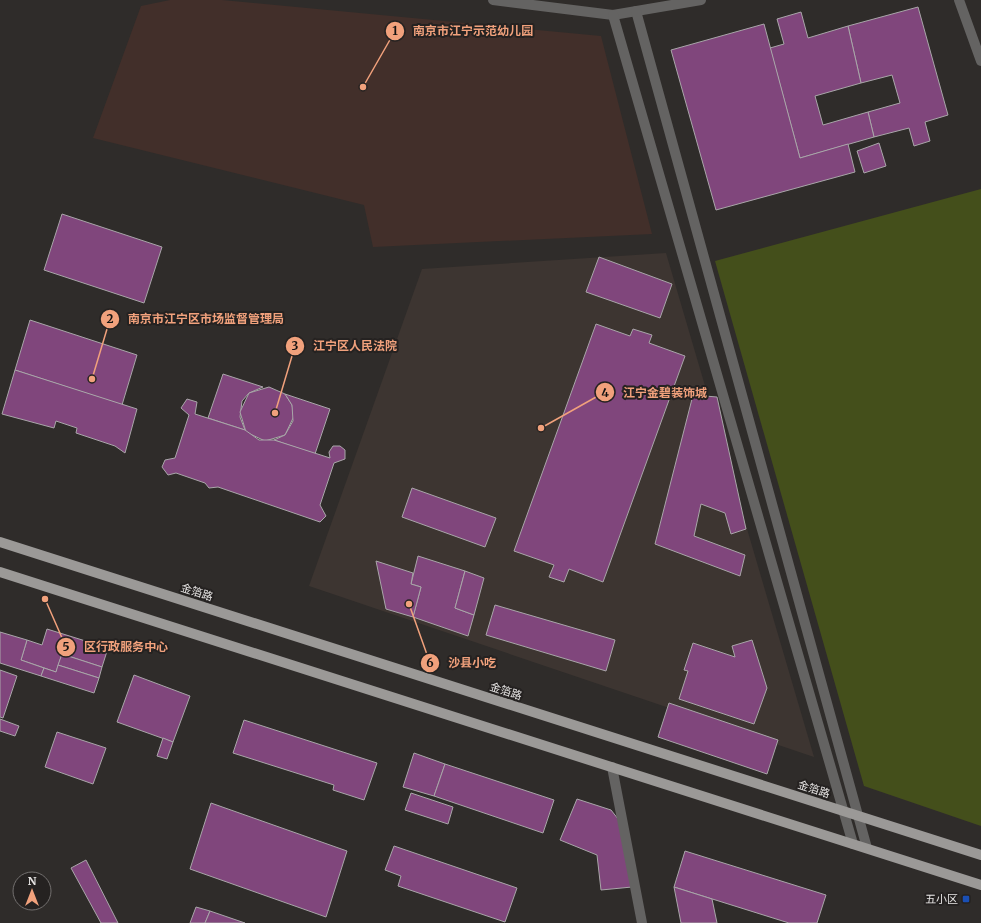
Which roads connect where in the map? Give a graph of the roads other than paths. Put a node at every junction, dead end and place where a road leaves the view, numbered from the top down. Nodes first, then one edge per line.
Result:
1 (493, 0) edge
2 (702, 0) edge
3 (959, 0) edge
4 (636, 11) junction
5 (613, 15) junction
6 (981, 61) edge
7 (0, 542) edge
8 (0, 572) edge
9 (612, 767) junction
10 (844, 811) junction
11 (858, 816) junction
12 (853, 844) junction
13 (867, 848) junction
14 (981, 855) edge
15 (981, 884) edge
16 (642, 923) edge

1 - 5 street
2 - 4 street
3 - 6 street
4 - 5 street
4 - 11 street
5 - 10 street
7 - 10 main road, 金箔路
8 - 9 main road
9 - 12 main road
9 - 16 street
10 - 11 main road, 金箔路
10 - 12 street
11 - 13 street
11 - 14 main road, 金箔路
12 - 13 main road
13 - 15 main road

